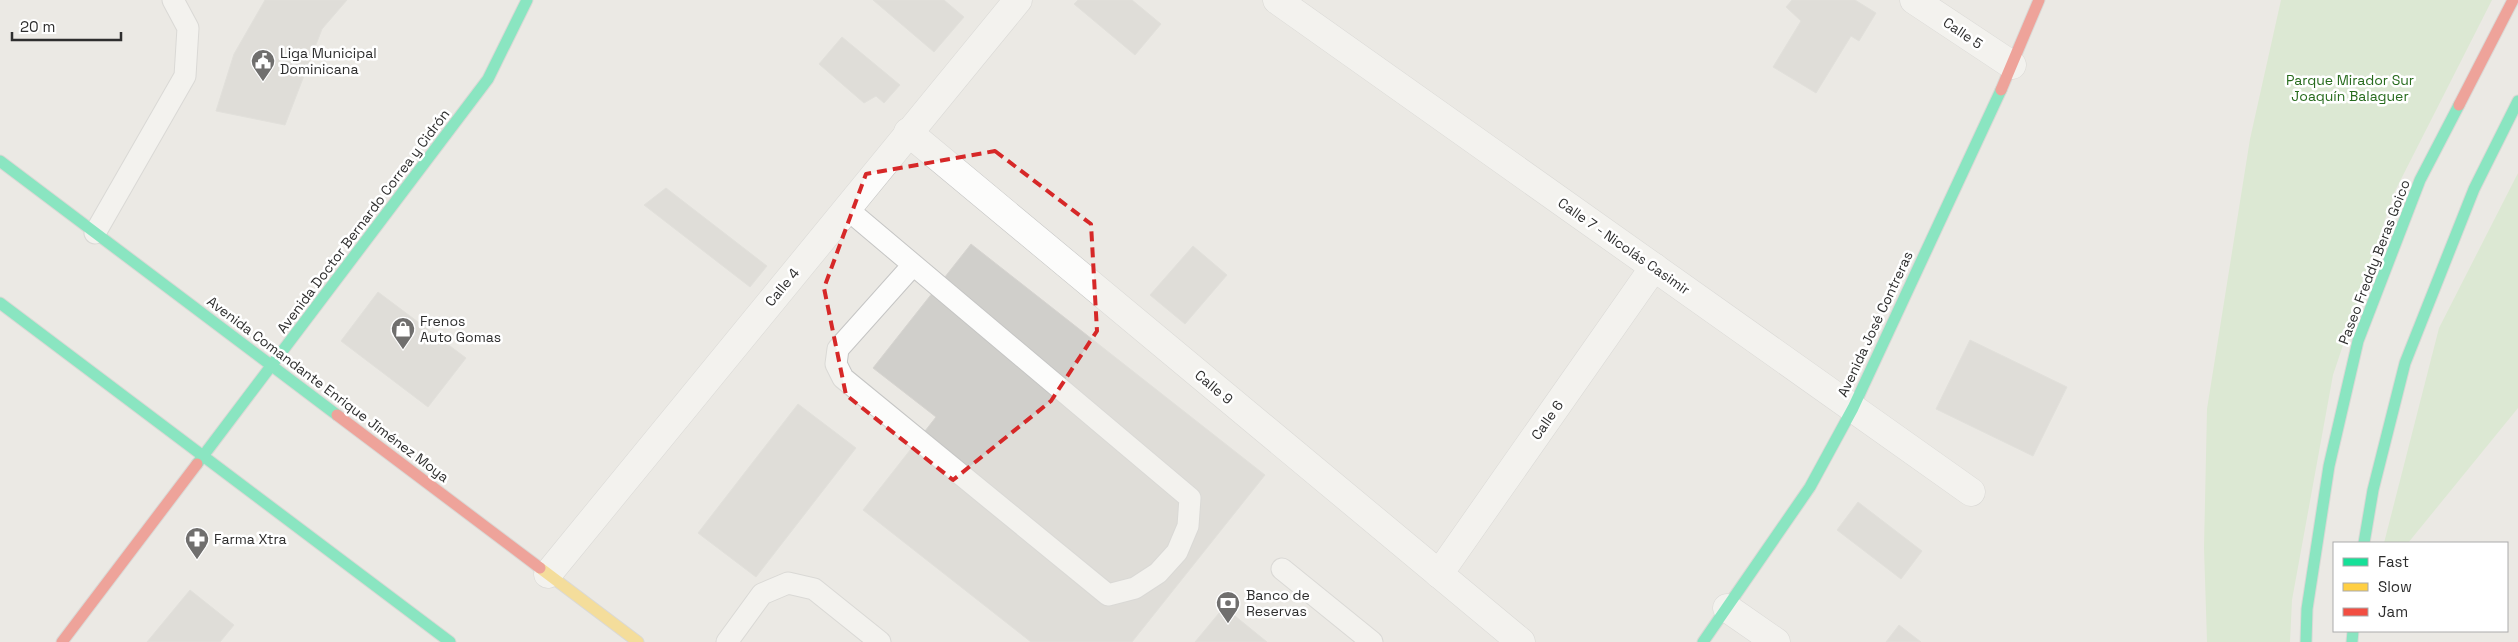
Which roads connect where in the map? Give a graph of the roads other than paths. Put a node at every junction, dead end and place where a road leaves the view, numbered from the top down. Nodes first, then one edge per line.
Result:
1 (172, 0) edge
2 (527, 0) edge
3 (1018, 0) edge
4 (1278, 0) edge
5 (1914, 0) edge
6 (2039, 0) edge
7 (2513, 0) edge
8 (2012, 65) junction
9 (2518, 101) edge
10 (908, 132) junction
11 (0, 161) edge
12 (846, 208) junction
13 (96, 233) junction
14 (913, 265) junction
15 (1654, 267) junction
16 (0, 303) edge
17 (272, 366) junction
18 (1852, 408) junction
19 (204, 456) junction
20 (1971, 492) dead end
21 (2364, 542) edge
22 (1282, 568) dead end
23 (548, 574) junction
24 (1439, 574) junction
25 (1727, 608) junction
26 (62, 642) edge
27 (450, 642) edge
28 (638, 642) edge
29 (727, 642) edge
30 (880, 642) edge
31 (1372, 642) edge
32 (1521, 642) edge
33 (1703, 642) edge
34 (1776, 642) edge
35 (2306, 642) edge

1 - 13 lane
2 - 17 main road, Avenida Doctor Bernardo Correa y Cidrón
3 - 10 street, Calle 4
4 - 15 street, Calle 7 - Nicolás Casimir
5 - 8 street, Calle 5
6 - 8 main road, Avenida José Contreras
7 - 35 main road, Paseo Freddy Beras Goico
8 - 18 main road, Avenida José Contreras
9 - 21 main road
10 - 12 street, Calle 4
10 - 24 street, Calle 9
11 - 13 main road, Avenida Comandante Enrique Jiménez Moya
12 - 14 lane
12 - 23 street, Calle 4
13 - 17 main road, Avenida Comandante Enrique Jiménez Moya
14 - 14 lane
15 - 18 street, Calle 7 - Nicolás Casimir
15 - 24 street, Calle 6
16 - 19 main road
17 - 19 main road, Avenida Doctor Bernardo Correa y Cidrón
17 - 23 main road, Avenida Comandante Enrique Jiménez Moya
18 - 20 street, Calle 7 - Nicolás Casimir
18 - 25 main road, Avenida José Contreras
19 - 26 main road, Avenida Doctor Bernardo Correa y Cidrón
19 - 27 main road
22 - 31 lane
23 - 28 main road, Avenida Comandante Enrique Jiménez Moya
24 - 32 street, Calle 9
25 - 33 main road, Avenida José Contreras
25 - 34 street
29 - 30 lane

